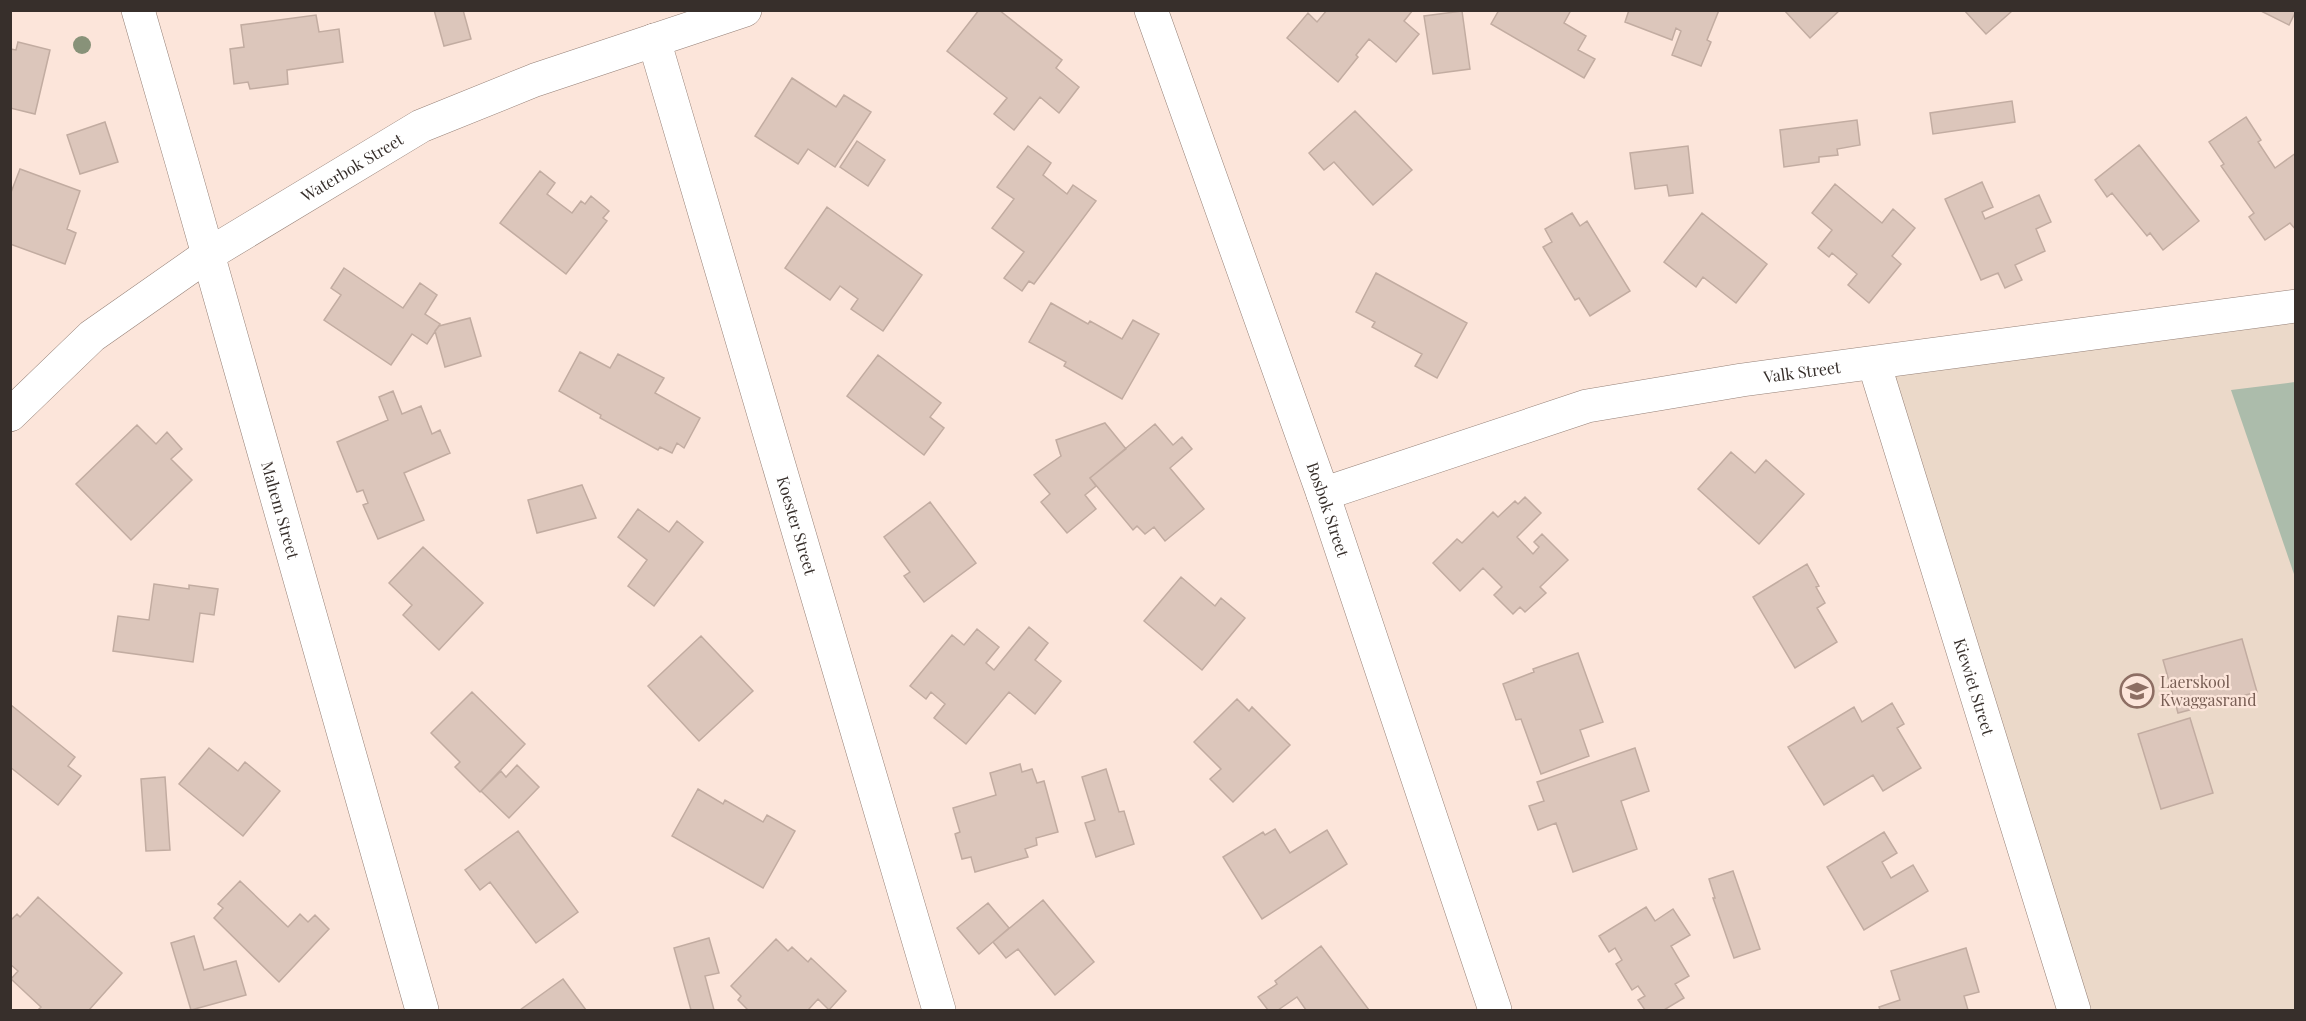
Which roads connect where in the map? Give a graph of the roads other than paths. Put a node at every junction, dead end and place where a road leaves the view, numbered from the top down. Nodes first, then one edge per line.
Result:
1 (138, 10) edge
2 (745, 10) edge
3 (1151, 10) edge
4 (654, 40) junction
5 (209, 254) junction
6 (2295, 306) edge
7 (1874, 363) junction
8 (10, 415) edge
9 (1323, 494) junction
10 (422, 1011) edge
11 (939, 1011) edge
12 (1495, 1011) edge
13 (2074, 1011) edge

1 - 5 street, Mahem Street
2 - 4 street, Waterbok Street
3 - 9 street, Bosbok Street
4 - 5 street, Waterbok Street
4 - 11 street, Koester Street
5 - 8 street, Waterbok Street
5 - 10 street, Mahem Street
6 - 7 street, Valk Street
7 - 9 street, Valk Street
7 - 13 street, Kiewiet Street
9 - 12 street, Bosbok Street

